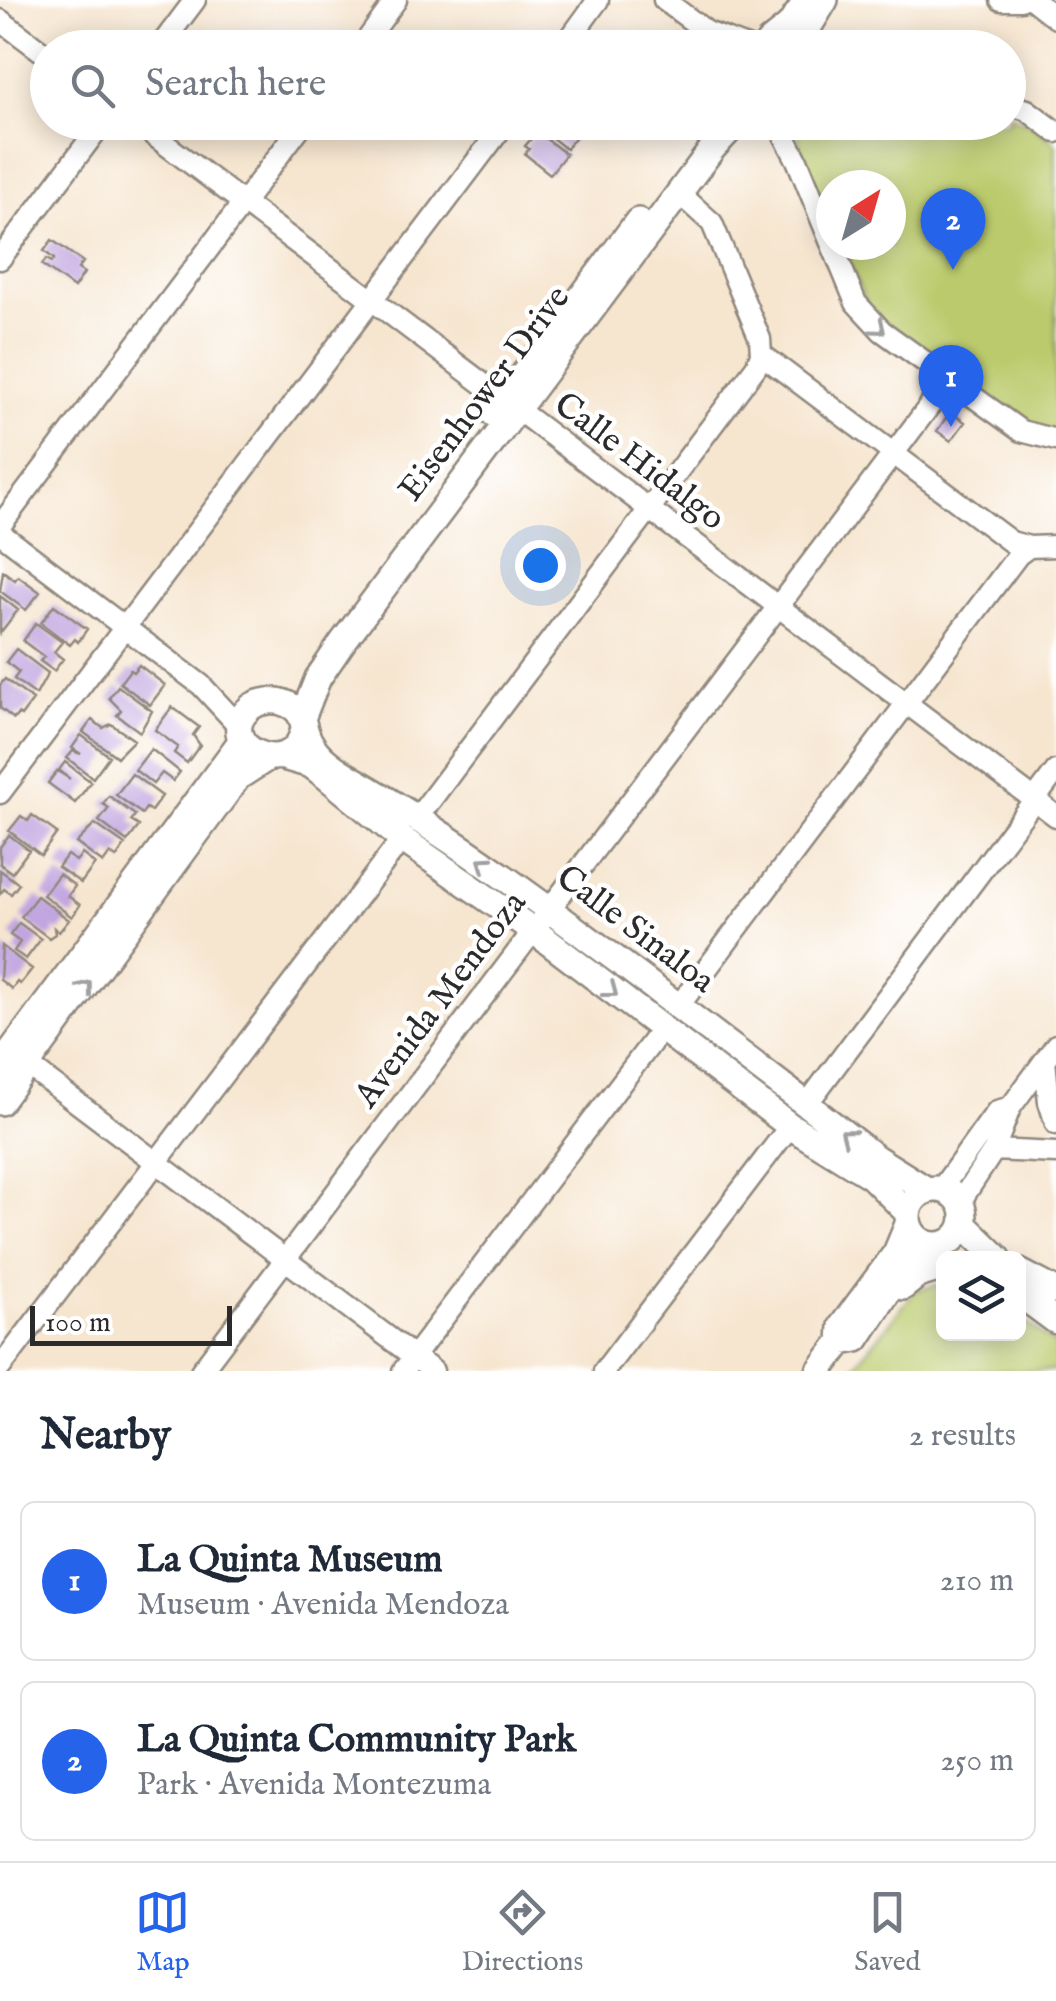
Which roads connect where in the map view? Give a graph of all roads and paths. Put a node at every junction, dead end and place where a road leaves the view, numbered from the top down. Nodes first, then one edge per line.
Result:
1 (195, 0) edge
2 (396, 0) edge
3 (598, 0) edge
4 (664, 0) edge
5 (807, 0) edge
6 (825, 0) edge
7 (1001, 0) edge
8 (1021, 0) edge
9 (1032, 0) edge
10 (1056, 18) edge
11 (0, 20) edge
12 (173, 30) edge
13 (374, 30) edge
14 (576, 30) edge
15 (701, 30) edge
16 (784, 30) edge
17 (807, 30) edge
18 (30, 42) edge
19 (1026, 110) edge
20 (1056, 132) edge
21 (89, 140) edge
22 (160, 140) edge
23 (290, 140) edge
24 (492, 140) edge
25 (699, 140) edge
26 (719, 140) edge
27 (786, 140) edge
28 (680, 193) junction
29 (243, 203) junction
30 (816, 207) edge
31 (0, 259) edge
32 (838, 260) edge
33 (372, 300) junction
34 (762, 354) junction
35 (949, 380) junction
36 (511, 406) junction
37 (1056, 440) edge
38 (894, 454) junction
39 (648, 508) junction
40 (0, 529) edge
41 (1029, 546) junction
42 (1056, 546) edge
43 (778, 607) junction
44 (125, 627) junction
45 (201, 686) junction
46 (266, 701) junction
47 (907, 704) junction
48 (304, 722) junction
49 (240, 733) junction
50 (275, 757) junction
51 (1056, 771) edge
52 (0, 793) edge
53 (1034, 800) junction
54 (1056, 816) edge
55 (418, 817) junction
56 (402, 839) junction
57 (550, 910) junction
58 (534, 931) junction
59 (678, 1007) junction
60 (662, 1029) junction
61 (1050, 1053) edge
62 (9, 1057) edge
63 (0, 1102) edge
64 (807, 1104) junction
65 (1010, 1108) junction
66 (1056, 1124) edge
67 (790, 1126) junction
68 (994, 1150) junction
69 (1056, 1154) edge
70 (155, 1162) junction
71 (948, 1202) junction
72 (908, 1218) junction
73 (937, 1251) edge
74 (940, 1251) edge
75 (992, 1251) edge
76 (936, 1254) edge
77 (285, 1260) junction
78 (1026, 1275) edge
79 (1056, 1291) edge
80 (1026, 1299) edge
81 (1026, 1309) edge
82 (1056, 1321) edge
83 (841, 1342) junction
84 (408, 1364) edge
85 (0, 1368) edge
86 (201, 1371) edge
87 (433, 1371) edge
88 (604, 1371) edge
89 (819, 1371) edge

1 - 12 street
2 - 13 street
3 - 14 street
4 - 15 street
5 - 16 main road
6 - 17 main road
7 - 8 street
9 - 10 street
11 - 18 street
19 - 20 street
21 - 31 street
22 - 29 street, Calle Hidalgo
23 - 29 street
24 - 33 street
25 - 36 main road, Eisenhower Drive
26 - 28 main road, Eisenhower Drive
27 - 30 street
28 - 34 street
28 - 36 main road, Eisenhower Drive
29 - 33 street, Calle Hidalgo
29 - 40 street
32 -> 35 street
33 - 36 street, Calle Hidalgo
33 - 44 street
34 - 38 street
34 - 39 street
35 - 37 street
35 - 38 street, Avenida Mendoza
36 - 39 street, Calle Hidalgo
36 - 46 main road, Eisenhower Drive
36 - 48 main road, Eisenhower Drive
38 - 41 street
38 - 43 street, Avenida Mendoza
39 - 43 street, Calle Hidalgo
39 - 55 street
40 - 44 street
41 - 42 street
41 - 47 street
43 - 47 street, Calle Hidalgo
43 - 57 street, Avenida Mendoza
44 - 45 street
44 - 52 street
45 - 46 street
45 - 49 street
46 - 48 main road
46 - 49 main road
47 - 53 street, Calle Hidalgo
47 - 59 street
48 - 50 main road
48 - 55 main road, Calle Sinaloa
49 - 50 main road
49 - 62 main road
50 - 56 main road, Calle Sinaloa
62 -> 50 main road
51 - 53 street
53 - 54 street, Calle Hidalgo
53 - 64 street
57 -> 55 main road, Calle Sinaloa
56 - 58 main road, Calle Sinaloa
56 - 70 street
57 - 58 street, Avenida Mendoza
57 - 59 main road, Calle Sinaloa
58 -> 60 main road, Calle Sinaloa
58 - 77 street, Avenida Mendoza
59 - 64 main road, Calle Sinaloa
60 - 67 main road, Calle Sinaloa
60 - 84 street
61 - 65 street
61 - 66 street
62 - 63 main road
62 - 70 street
71 -> 64 main road, Calle Sinaloa
65 - 68 street
65 - 71 street
67 - 72 main road, Calle Sinaloa
67 - 88 street
68 - 69 street
68 - 71 street
70 - 77 street
70 - 85 street
71 - 72 main road
71 - 74 main road
71 - 75 main road, Calle Sinaloa
72 - 73 main road
72 - 83 main road
76 - 83 main road
77 - 84 street
77 - 86 street, Avenida Mendoza
78 - 79 main road
80 - 82 main road
81 - 82 main road
83 - 89 main road
84 - 87 street

